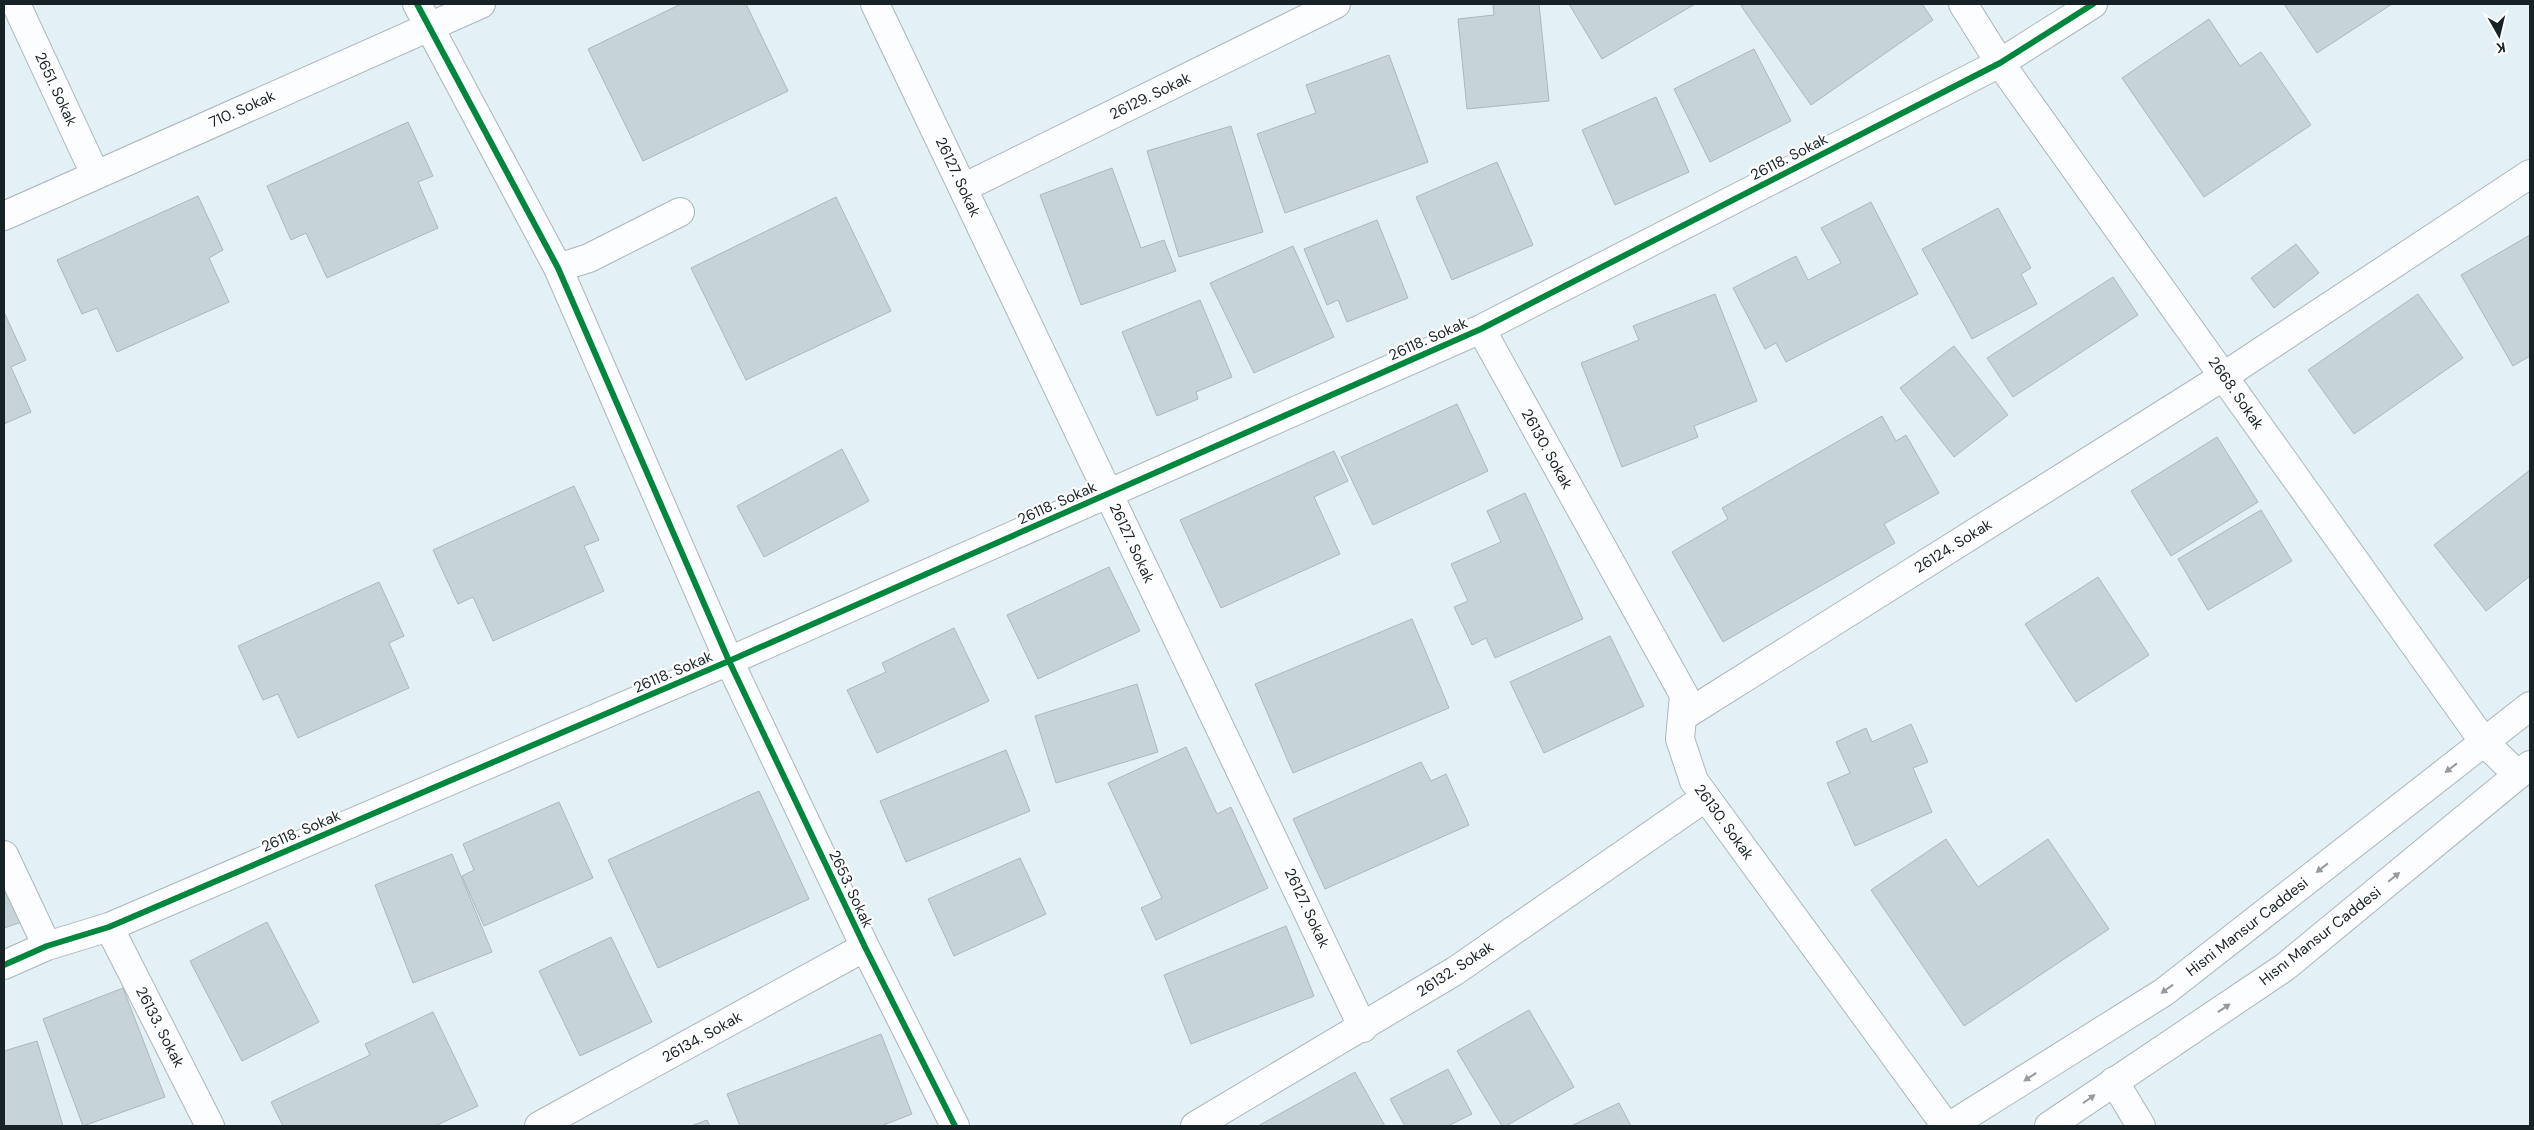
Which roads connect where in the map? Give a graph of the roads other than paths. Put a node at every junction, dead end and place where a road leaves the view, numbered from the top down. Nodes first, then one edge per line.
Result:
1 (16, 4) edge
2 (417, 4) edge
3 (481, 4) edge
4 (875, 4) edge
5 (1336, 4) edge
6 (1963, 4) edge
7 (2093, 4) edge
8 (428, 28) junction
9 (2000, 63) junction
10 (95, 174) junction
11 (2530, 174) edge
12 (963, 188) junction
13 (680, 212) dead end
14 (4, 216) edge
15 (558, 268) junction
16 (1481, 329) junction
17 (2224, 376) junction
18 (1109, 494) junction
19 (729, 661) junction
20 (2530, 706) edge
21 (1682, 717) junction
22 (2484, 742) junction
23 (2524, 770) edge
24 (1706, 797) junction
25 (4, 855) edge
26 (109, 927) junction
27 (47, 946) junction
28 (865, 947) junction
29 (4, 965) edge
30 (1363, 1028) junction
31 (2114, 1081) junction
32 (210, 1126) edge
33 (539, 1126) edge
34 (955, 1126) edge
35 (1195, 1126) edge
36 (1948, 1126) edge
37 (2049, 1126) edge
38 (2141, 1126) edge

1 - 10 street, 2651. Sokak
2 - 8 street, 2653. Sokak
3 - 8 street, 710. Sokak
4 - 12 street, 26127. Sokak
5 - 12 street, 26129. Sokak
6 - 9 street, 2668. Sokak
7 - 9 street, 26118. Sokak
8 - 10 street, 710. Sokak
8 - 15 street, 2653. Sokak
9 - 16 street, 26118. Sokak
9 - 17 street, 2668. Sokak
10 - 14 street, 710. Sokak
11 - 17 street, 26124. Sokak
12 - 18 street, 26127. Sokak
13 - 15 street
15 - 19 street, 2653. Sokak
16 - 18 street, 26118. Sokak
16 - 21 street, 26130. Sokak
17 - 21 street, 26124. Sokak
17 - 22 street, 2668. Sokak
18 - 19 street, 26118. Sokak
18 - 30 street, 26127. Sokak
19 - 26 street, 26118. Sokak
19 - 28 street, 2653. Sokak
20 - 22 street, Hisni Mansur Caddesi
21 - 24 street, 26130. Sokak
22 - 23 street, 2668. Sokak
22 -> 36 street, Hisni Mansur Caddesi
31 -> 23 street, Hısnı Mansur Caddesi
24 - 30 street, 26132. Sokak
24 - 36 street, 26130. Sokak
25 - 27 street
26 - 27 street, 26118. Sokak
26 - 32 street, 26133. Sokak
27 - 29 street, 26118. Sokak
28 - 33 street, 26134. Sokak
28 - 34 street, 2653. Sokak
30 - 35 street, 26132. Sokak
37 -> 31 street, Hısnı Mansur Caddesi
31 - 38 street

